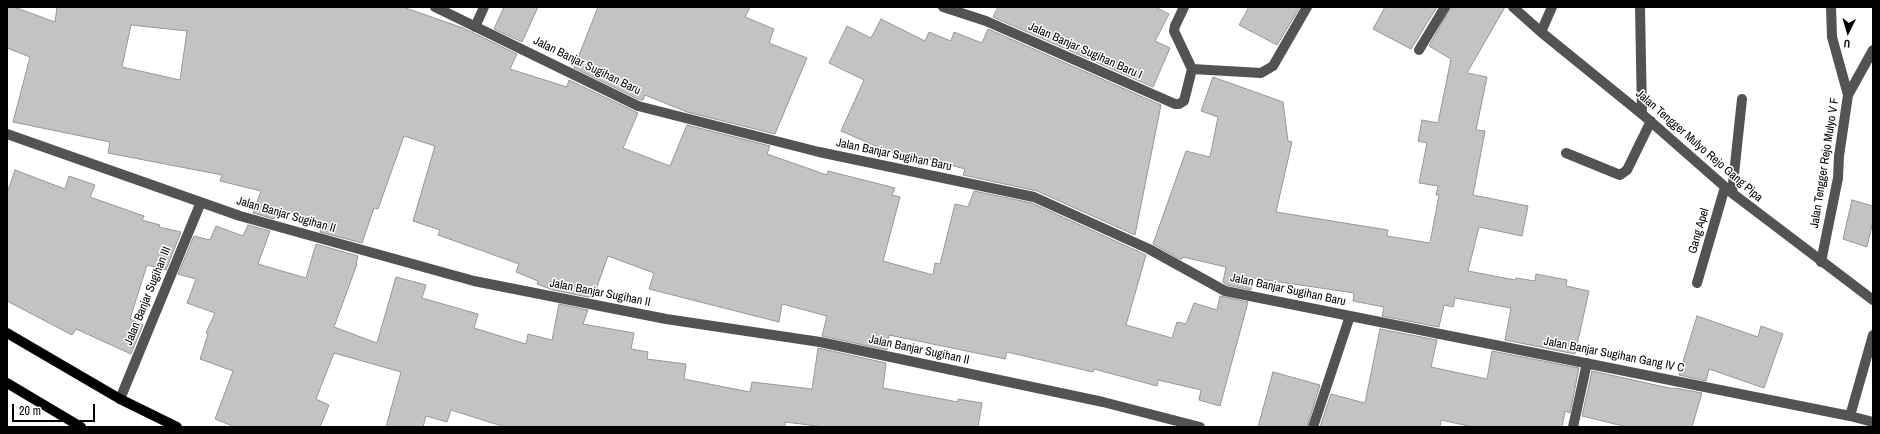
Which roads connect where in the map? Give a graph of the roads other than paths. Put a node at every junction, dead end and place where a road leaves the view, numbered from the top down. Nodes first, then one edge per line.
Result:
1 (435, 7) edge
2 (484, 7) edge
3 (943, 7) edge
4 (1184, 7) edge
5 (1307, 7) edge
6 (1445, 7) edge
7 (1513, 7) edge
8 (1552, 7) edge
9 (1640, 7) edge
10 (1831, 7) edge
11 (475, 27) junction
12 (1541, 32) junction
13 (1418, 50) dead end
14 (1873, 50) edge
15 (1192, 69) junction
16 (1848, 95) junction
17 (1742, 99) dead end
18 (1642, 114) junction
19 (1651, 121) junction
20 (7, 134) edge
21 (1566, 153) dead end
22 (1729, 190) junction
23 (201, 202) junction
24 (1821, 262) junction
25 (1697, 283) dead end
26 (1873, 300) edge
27 (1350, 316) junction
28 (7, 333) edge
29 (1873, 335) edge
30 (1587, 363) junction
31 (7, 383) edge
32 (120, 399) junction
33 (1850, 416) junction
34 (1873, 422) edge
35 (81, 427) edge
36 (177, 427) edge
37 (1200, 427) edge
38 (1313, 427) edge
39 (1573, 427) edge

1 - 11 street, Jalan Banjar Sugihan Baru
2 - 11 street
3 - 15 street, Jalan Banjar Sugihan Baru I
4 - 15 street
5 - 15 street
6 - 13 street
7 - 12 street, Jalan Tengger Mulyo Rejo Gang Pipa
8 - 12 street
9 - 18 street
10 - 16 street
11 - 27 street, Jalan Banjar Sugihan Baru
12 - 18 street, Jalan Tengger Mulyo Rejo Gang Pipa
14 - 16 street, Jalan Tengger Rejo Mulyo V F
16 - 24 street, Jalan Tengger Rejo Mulyo V F
17 - 22 street, Gang Apel
18 - 19 street, Jalan Tengger Mulyo Rejo Gang Pipa
19 - 21 street
19 - 22 street, Jalan Tengger Mulyo Rejo Gang Pipa
20 - 23 street, Jalan Banjar Sugihan II
22 - 24 street, Jalan Tengger Mulyo Rejo Gang Pipa
22 - 25 street, Gang Apel
23 - 32 street, Jalan Banjar Sugihan III
23 - 37 street, Jalan Banjar Sugihan II
24 - 26 street, Jalan Tengger Mulyo Rejo Gang Pipa
27 - 30 street, Jalan Banjar Sugihan Gang IV C
27 - 38 street
28 - 32 main road
29 - 33 street
30 - 33 street, Jalan Banjar Sugihan Gang IV C
30 - 39 street
31 - 35 main road
32 - 36 main road
33 - 34 street, Jalan Banjar Sugihan Gang IV C

